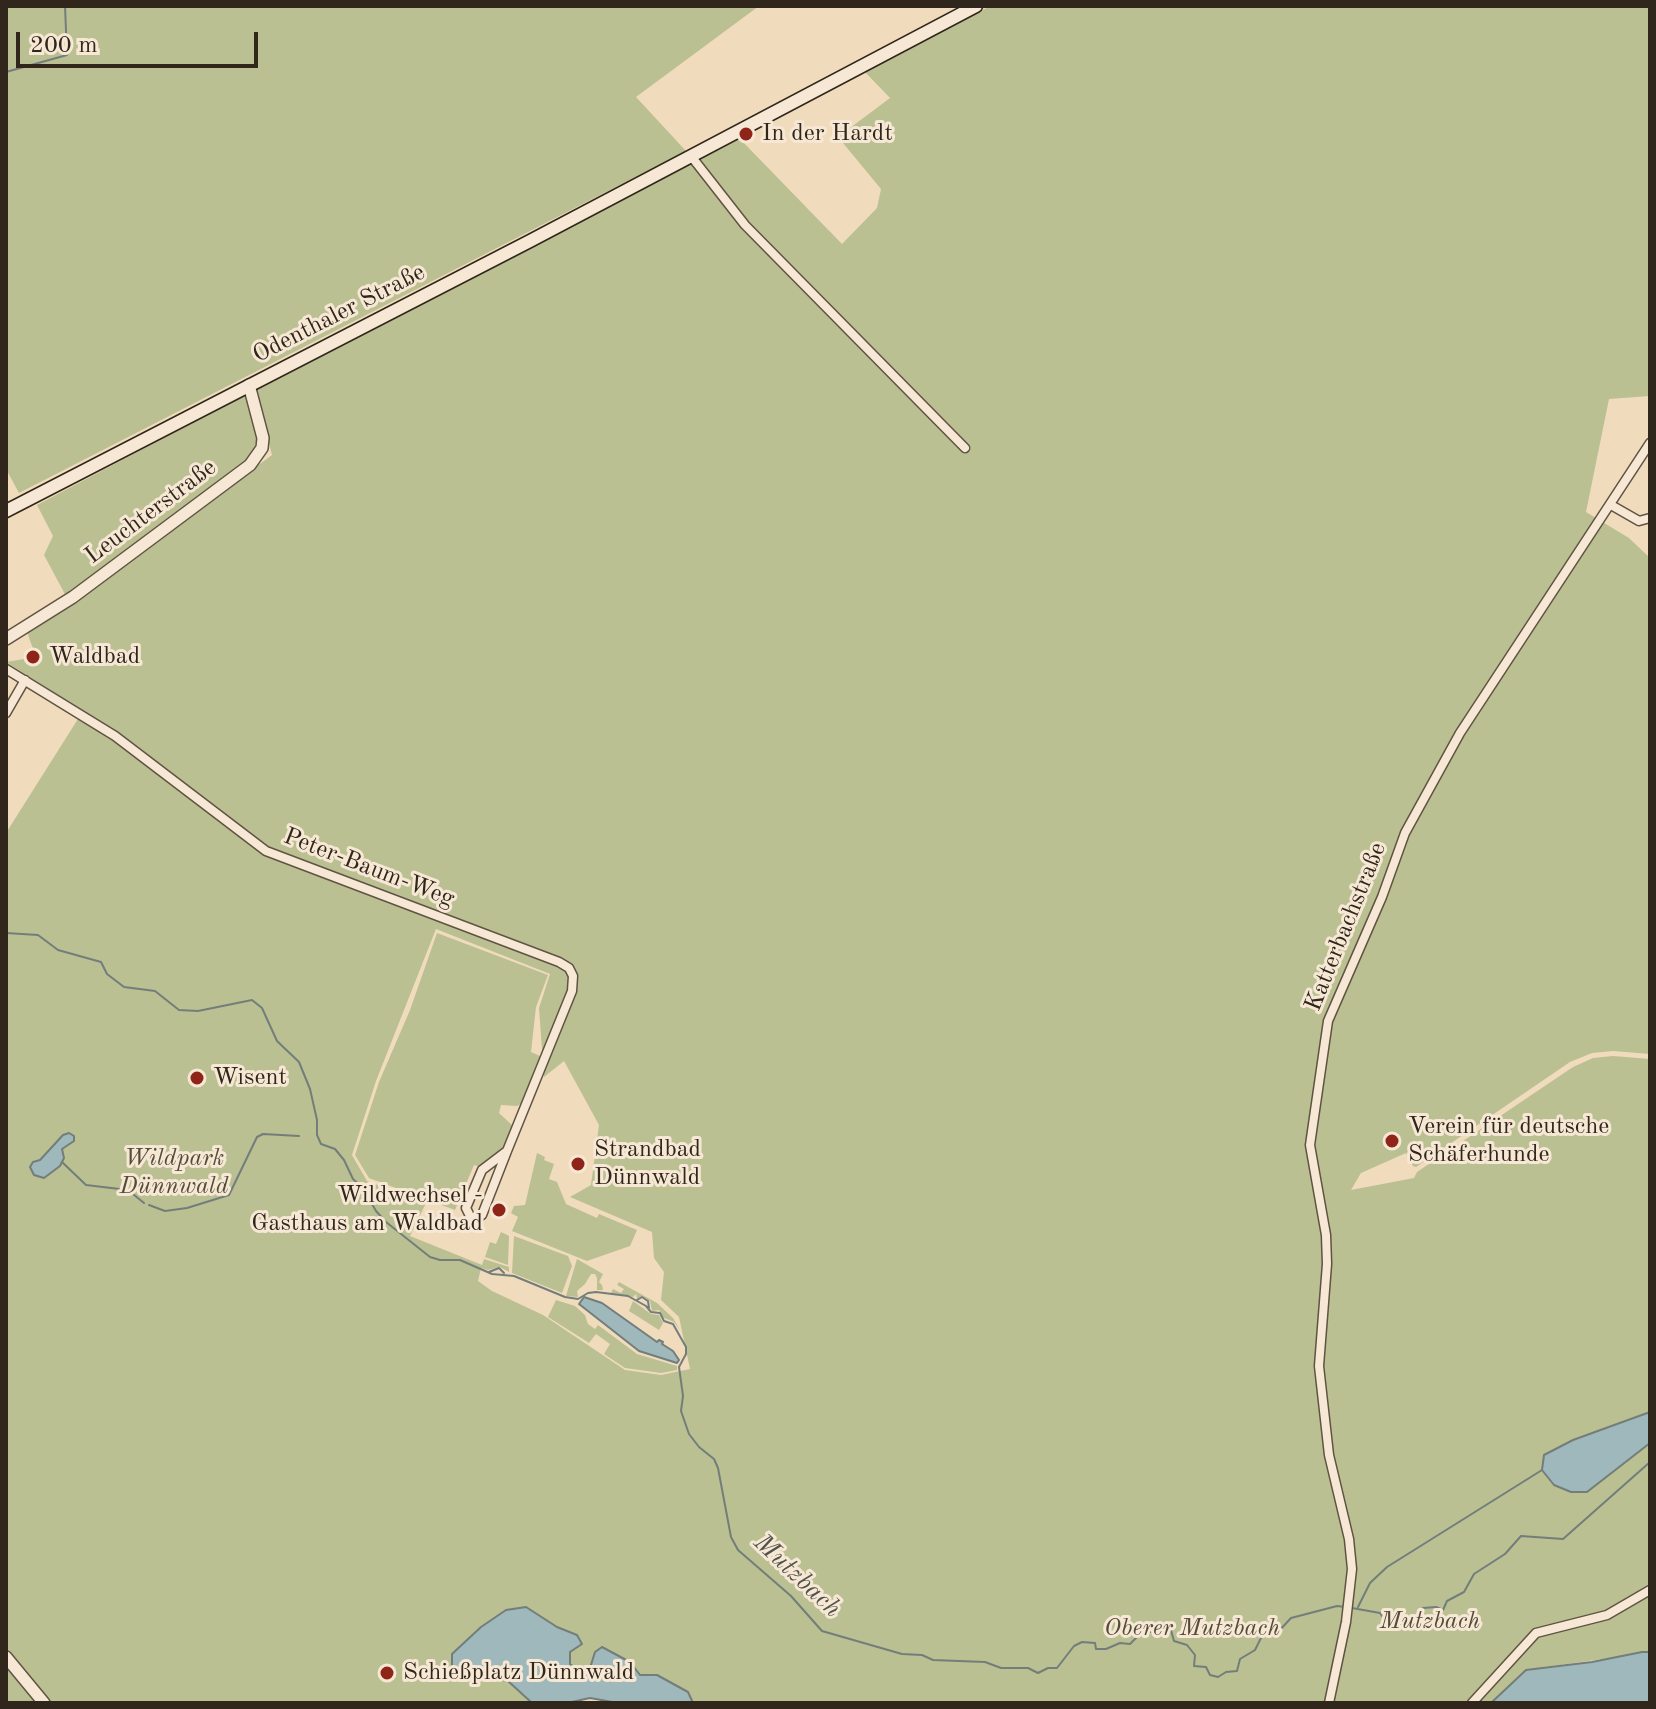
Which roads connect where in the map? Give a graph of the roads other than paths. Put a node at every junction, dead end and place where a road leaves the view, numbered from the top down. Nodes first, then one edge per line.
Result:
1 (976, 6) edge
2 (691, 156) junction
3 (249, 385) junction
4 (1650, 443) edge
5 (965, 448) dead end
6 (1611, 505) junction
7 (6, 511) edge
8 (1650, 518) edge
9 (6, 639) edge
10 (6, 669) edge
11 (25, 680) junction
12 (6, 713) edge
13 (507, 1151) junction
14 (1650, 1590) edge
15 (6, 1657) edge
16 (44, 1703) edge
17 (1329, 1703) edge
18 (1472, 1703) edge

1 - 2 main road, Odenthaler Straße
2 - 3 main road, Odenthaler Straße
2 - 5 street
3 - 7 main road, Odenthaler Straße
3 - 9 street, Leuchterstraße
4 - 6 street, Katterbachstraße
6 - 8 street
6 - 17 street, Katterbachstraße
10 - 11 street, Peter-Baum-Weg
11 - 12 street
11 - 13 street, Peter-Baum-Weg
13 - 13 street, Peter-Baum-Weg
14 - 18 street
15 - 16 street

